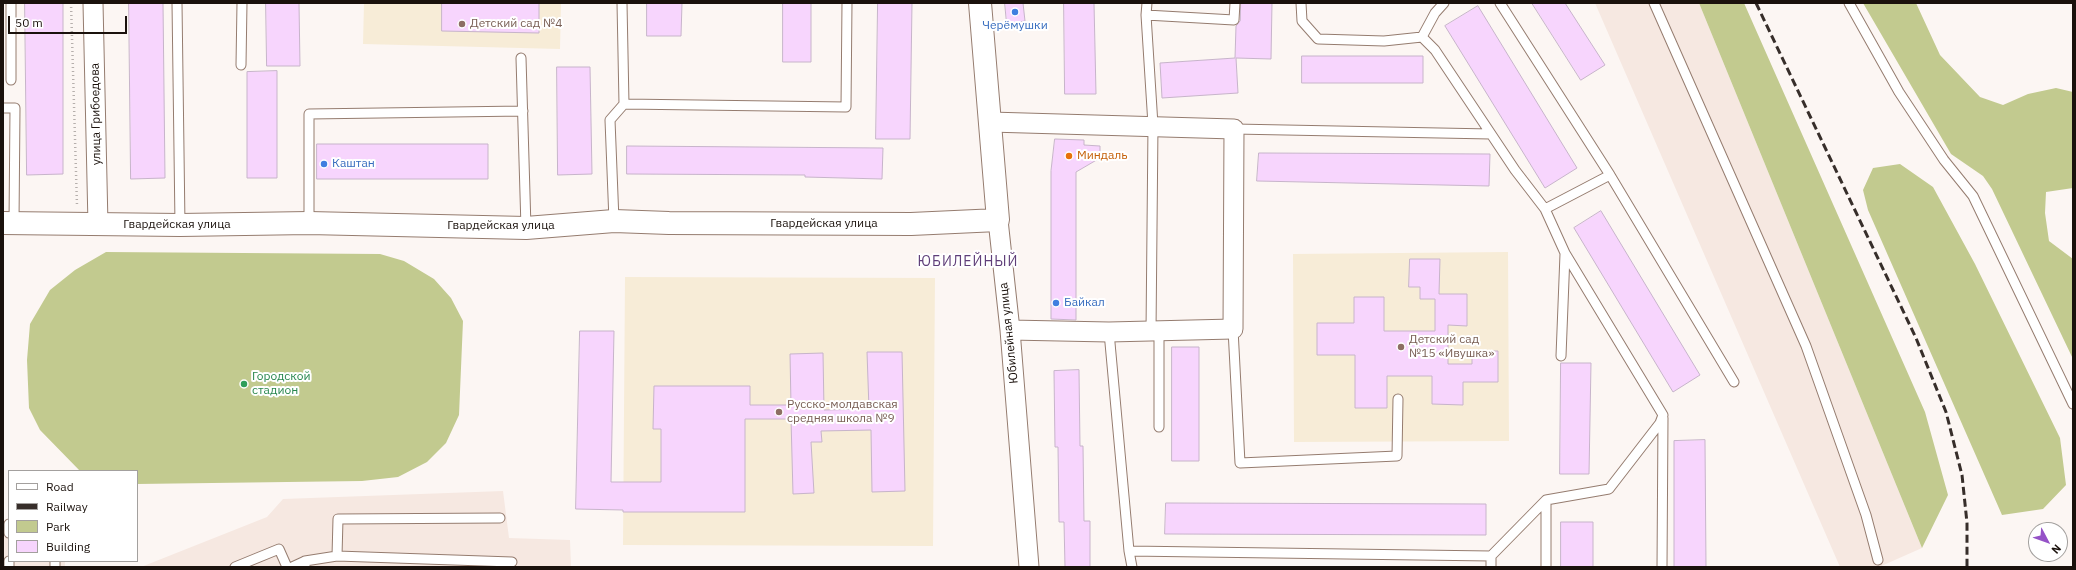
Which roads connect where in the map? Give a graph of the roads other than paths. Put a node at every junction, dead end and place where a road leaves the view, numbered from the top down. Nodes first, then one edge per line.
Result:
1 (93, 3) edge
2 (177, 3) edge
3 (242, 3) edge
4 (622, 3) edge
5 (847, 3) edge
6 (980, 3) edge
7 (1147, 3) edge
8 (1235, 3) edge
9 (1301, 3) edge
10 (1444, 3) edge
11 (1500, 3) edge
12 (1654, 3) edge
13 (1849, 3) edge
14 (8, 7) edge
15 (1146, 15) junction
16 (1422, 37) junction
17 (521, 58) dead end
18 (241, 65) dead end
19 (10, 80) dead end
20 (624, 104) junction
21 (3, 108) edge
22 (523, 111) junction
23 (990, 122) junction
24 (1153, 125) junction
25 (1234, 129) junction
26 (1491, 134) junction
27 (1610, 174) junction
28 (1545, 209) junction
29 (998, 220) junction
30 (614, 221) junction
31 (9, 223) edge
32 (309, 223) junction
33 (98, 225) junction
34 (180, 225) junction
35 (526, 228) junction
36 (1565, 253) junction
37 (1234, 329) junction
38 (1010, 330) junction
39 (1109, 332) junction
40 (1155, 332) junction
41 (1561, 356) dead end
42 (1734, 382) dead end
43 (1398, 399) dead end
44 (2073, 404) edge
45 (1663, 415) junction
46 (1160, 428) dead end
47 (1546, 500) junction
48 (500, 518) dead end
49 (1130, 551) junction
50 (337, 556) junction
51 (1491, 556) junction
52 (1878, 560) dead end
53 (512, 562) dead end
54 (305, 564) edge
55 (235, 567) edge
56 (287, 567) edge
57 (292, 567) edge
58 (1029, 567) edge
59 (1132, 567) edge
60 (1491, 567) edge
61 (1546, 567) edge
62 (1662, 567) edge

1 - 33 street, улица Грибоедова
2 - 34 lane
3 - 18 lane
4 - 20 lane
5 - 20 lane
6 - 23 street, Юбилейная улица
7 - 15 lane
8 - 15 lane
9 - 16 lane
10 - 16 lane
11 - 27 lane
12 - 52 lane
13 - 44 lane
14 - 19 lane
15 - 24 lane
16 - 26 lane
17 - 22 lane
20 - 30 lane
21 - 31 lane
22 - 32 lane
22 - 35 lane
23 - 24 street
23 - 29 street, Юбилейная улица
24 - 25 street
24 - 40 lane
25 - 26 lane
25 - 37 street
26 - 28 lane
27 - 28 lane
27 - 42 lane
28 - 36 lane
29 - 30 street, Гвардейская улица
29 - 38 street, Юбилейная улица
30 - 35 street, Гвардейская улица
31 - 33 street, Гвардейская улица
32 - 34 street, Гвардейская улица
32 - 35 street, Гвардейская улица
33 - 34 street, Гвардейская улица
36 - 41 lane
36 - 45 lane
37 - 40 street
37 - 43 lane
38 - 39 street
38 - 58 street, Юбилейная улица
39 - 40 street
39 - 49 lane
40 - 46 lane
45 - 47 lane
45 - 62 lane
47 - 51 lane
47 - 61 lane
48 - 50 lane
49 - 51 lane
49 - 59 lane
50 - 53 lane
50 - 54 lane
51 - 60 lane
54 - 57 lane
55 - 56 lane

